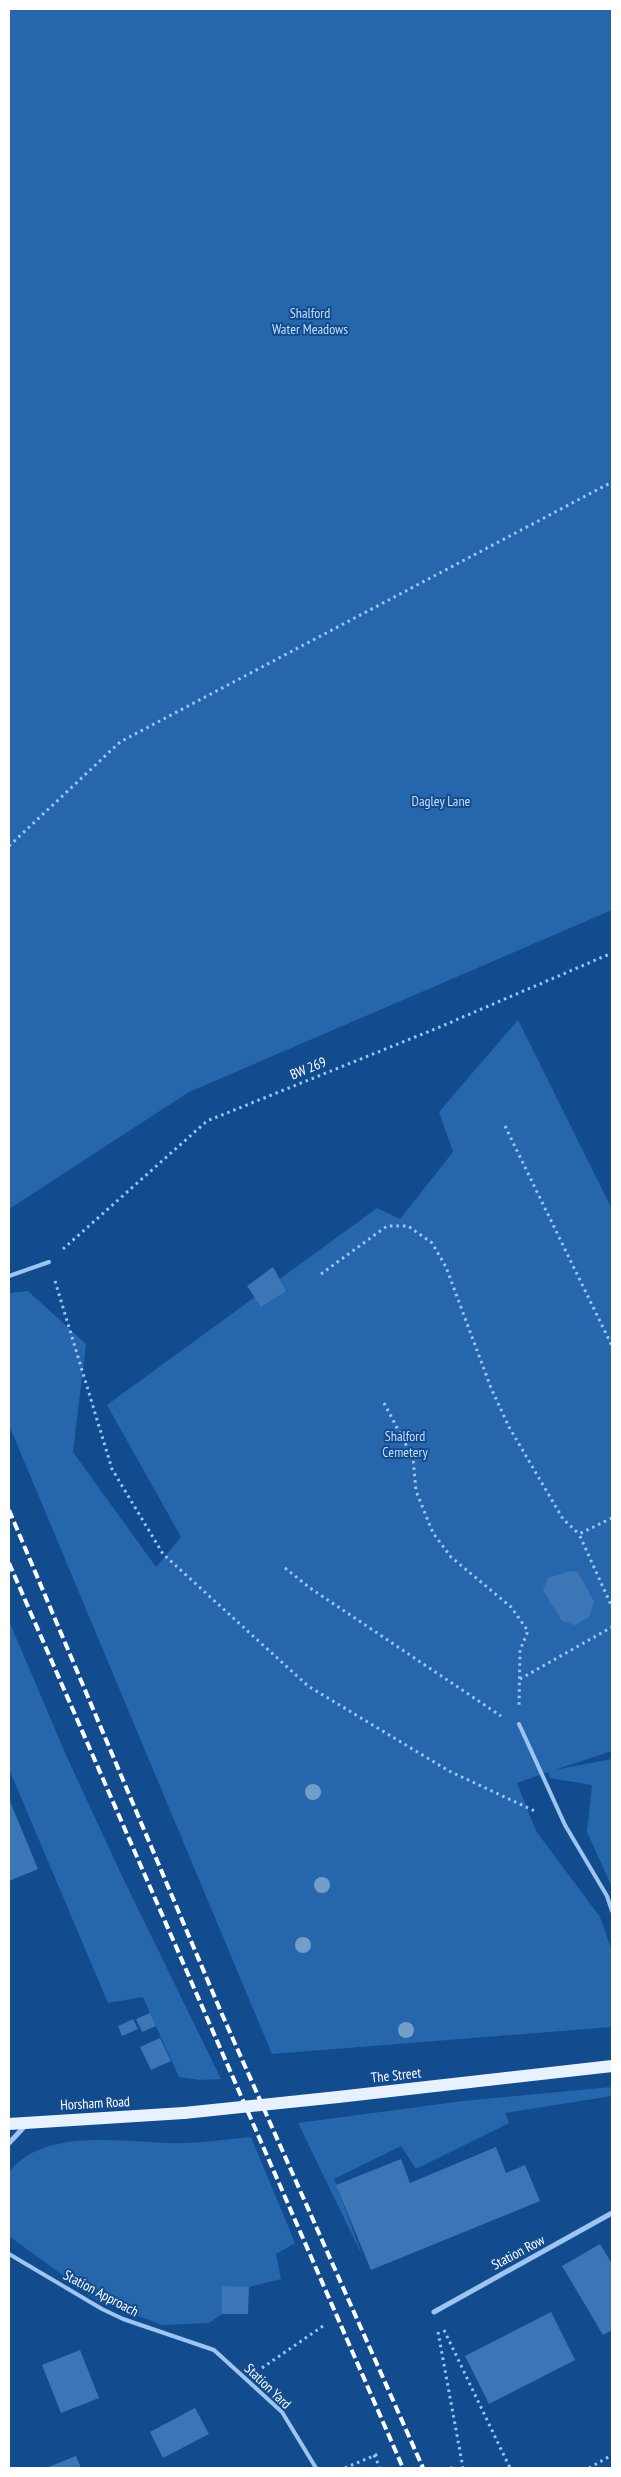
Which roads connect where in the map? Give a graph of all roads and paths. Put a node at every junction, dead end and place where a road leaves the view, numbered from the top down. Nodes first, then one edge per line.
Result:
1 (612, 482) edge
2 (9, 846) edge
3 (612, 953) edge
4 (505, 1126) dead end
5 (49, 1262) junction
6 (321, 1274) dead end
7 (9, 1276) edge
8 (612, 1346) edge
9 (384, 1403) dead end
10 (612, 1518) edge
11 (579, 1534) junction
12 (286, 1568) dead end
13 (612, 1607) edge
14 (612, 1627) edge
15 (520, 1679) junction
16 (519, 1724) junction
17 (565, 1825) junction
18 (612, 1911) edge
19 (612, 2066) edge
20 (184, 2113) joint
21 (30, 2121) junction
22 (9, 2124) edge
23 (9, 2143) edge
24 (612, 2213) edge
25 (9, 2254) edge
26 (434, 2312) junction
27 (323, 2326) dead end
28 (187, 2341) joint
29 (246, 2380) junction
30 (612, 2456) edge
31 (316, 2468) edge
32 (345, 2468) edge
33 (380, 2468) edge
34 (463, 2468) edge
35 (510, 2468) edge
36 (590, 2468) edge

1 - 2 path
3 - 5 path, BW 269
4 - 8 path
5 - 7 lane
5 - 17 path
6 - 11 path
9 - 15 path
10 - 11 path
11 - 13 path
12 - 16 path
14 - 15 path
15 - 16 path
16 - 17 lane
17 - 18 lane
19 - 20 main road, The Street, bridge
20 - 21 main road, Horsham Road
21 - 22 main road, Horsham Road
21 - 23 street
24 - 26 street, Station Row
25 - 28 lane, Station Approach
26 - 34 path
26 - 35 path
27 - 29 path
28 - 29 lane, Station Yard
29 - 31 lane, Station Yard
30 - 36 path
32 - 33 path

